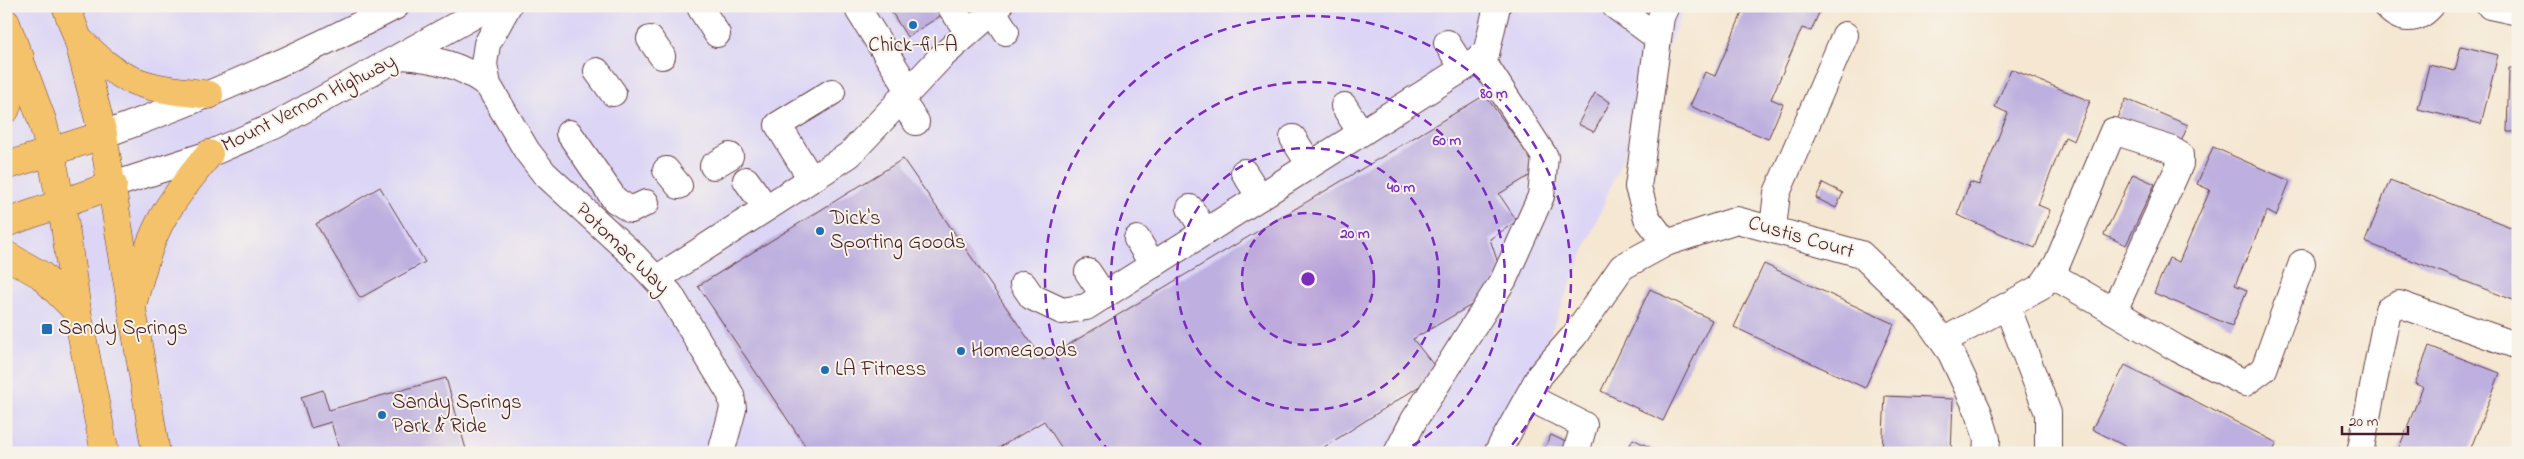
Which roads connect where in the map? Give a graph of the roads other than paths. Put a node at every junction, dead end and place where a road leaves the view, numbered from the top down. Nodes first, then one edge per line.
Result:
1 (66, 6) edge
2 (396, 6) edge
3 (491, 6) edge
4 (508, 6) edge
5 (950, 6) edge
6 (1497, 6) edge
7 (1615, 6) edge
8 (2386, 6) edge
9 (2431, 6) edge
10 (2490, 6) edge
11 (863, 8) edge
12 (701, 9) dead end
13 (2518, 12) edge
14 (1657, 17) edge
15 (986, 18) edge
16 (6, 23) edge
17 (717, 34) dead end
18 (1845, 35) dead end
19 (78, 39) junction
20 (1447, 42) dead end
21 (403, 56) junction
22 (20, 57) junction
23 (1471, 62) junction
24 (596, 71) dead end
25 (488, 85) junction
26 (832, 92) dead end
27 (613, 93) dead end
28 (209, 95) junction
29 (905, 95) junction
30 (1344, 106) dead end
31 (6, 109) edge
32 (916, 122) dead end
33 (569, 133) dead end
34 (1361, 133) junction
35 (103, 135) junction
36 (1293, 138) dead end
37 (51, 153) junction
38 (209, 154) junction
39 (1310, 165) junction
40 (6, 166) edge
41 (1244, 172) dead end
42 (811, 179) junction
43 (746, 180) dead end
44 (112, 185) junction
45 (1260, 197) junction
46 (646, 202) dead end
47 (60, 203) junction
48 (766, 208) junction
49 (1190, 208) dead end
50 (6, 223) edge
51 (1773, 228) junction
52 (1204, 232) junction
53 (1137, 239) dead end
54 (1666, 242) junction
55 (6, 255) edge
56 (2302, 262) dead end
57 (1153, 265) junction
58 (1088, 272) dead end
59 (2050, 274) junction
60 (656, 279) junction
61 (1023, 284) dead end
62 (1104, 296) junction
63 (2007, 306) junction
64 (131, 308) junction
65 (77, 311) junction
66 (2114, 311) junction
67 (2518, 346) edge
68 (1948, 347) junction
69 (1528, 397) junction
70 (106, 453) edge
71 (156, 453) edge
72 (721, 453) edge
73 (1397, 453) edge
74 (1497, 453) edge
75 (1576, 453) edge
76 (1986, 453) edge
77 (2048, 453) edge
78 (2360, 453) edge

1 - 19 main road
2 - 28 street
3 - 21 street, Mount Vernon Highway
4 - 25 street, Potomac Way
5 - 15 street
6 - 23 street
7 - 14 street
8 - 9 street
10 - 13 street
11 - 29 street
12 - 17 street
14 - 54 street
15 - 29 street
16 - 22 main road
18 - 51 street
19 - 28 main road
19 - 35 main road
20 - 23 street
21 - 25 street, Potomac Way
21 - 38 street, Mount Vernon Highway
22 - 31 main road
22 - 37 main road
23 - 34 street
23 - 73 street
24 - 27 street
25 - 60 street, Potomac Way
26 - 42 street
28 - 35 street
29 - 32 street
29 - 42 street
30 - 34 street
33 - 46 street
34 - 39 street
35 - 37 main road
35 - 44 main road
36 - 39 street
37 - 40 main road
37 - 47 main road
38 - 44 street, Mount Vernon Highway
38 - 64 main road
39 - 45 street
41 - 45 street
42 - 48 street
43 - 48 street
44 - 47 main road, Mount Vernon Highway
44 - 64 main road
45 - 52 street
47 - 50 main road, Mount Vernon Highway
47 - 65 main road
48 - 60 street
49 - 52 street
51 - 54 street, Custis Court
51 - 68 street, Custis Court
52 - 57 street
53 - 57 street
54 - 69 street, Custis Court
55 - 65 main road
56 - 66 street
57 - 62 street
58 - 62 street
59 - 63 street
59 - 66 street
59 - 66 street
60 - 72 street, Potomac Way
61 - 62 street
63 - 68 street
63 - 77 street
64 - 71 main road
65 - 70 main road
67 - 78 street
68 - 76 street, Custis Court
69 - 74 street, Custis Court
69 - 75 street

